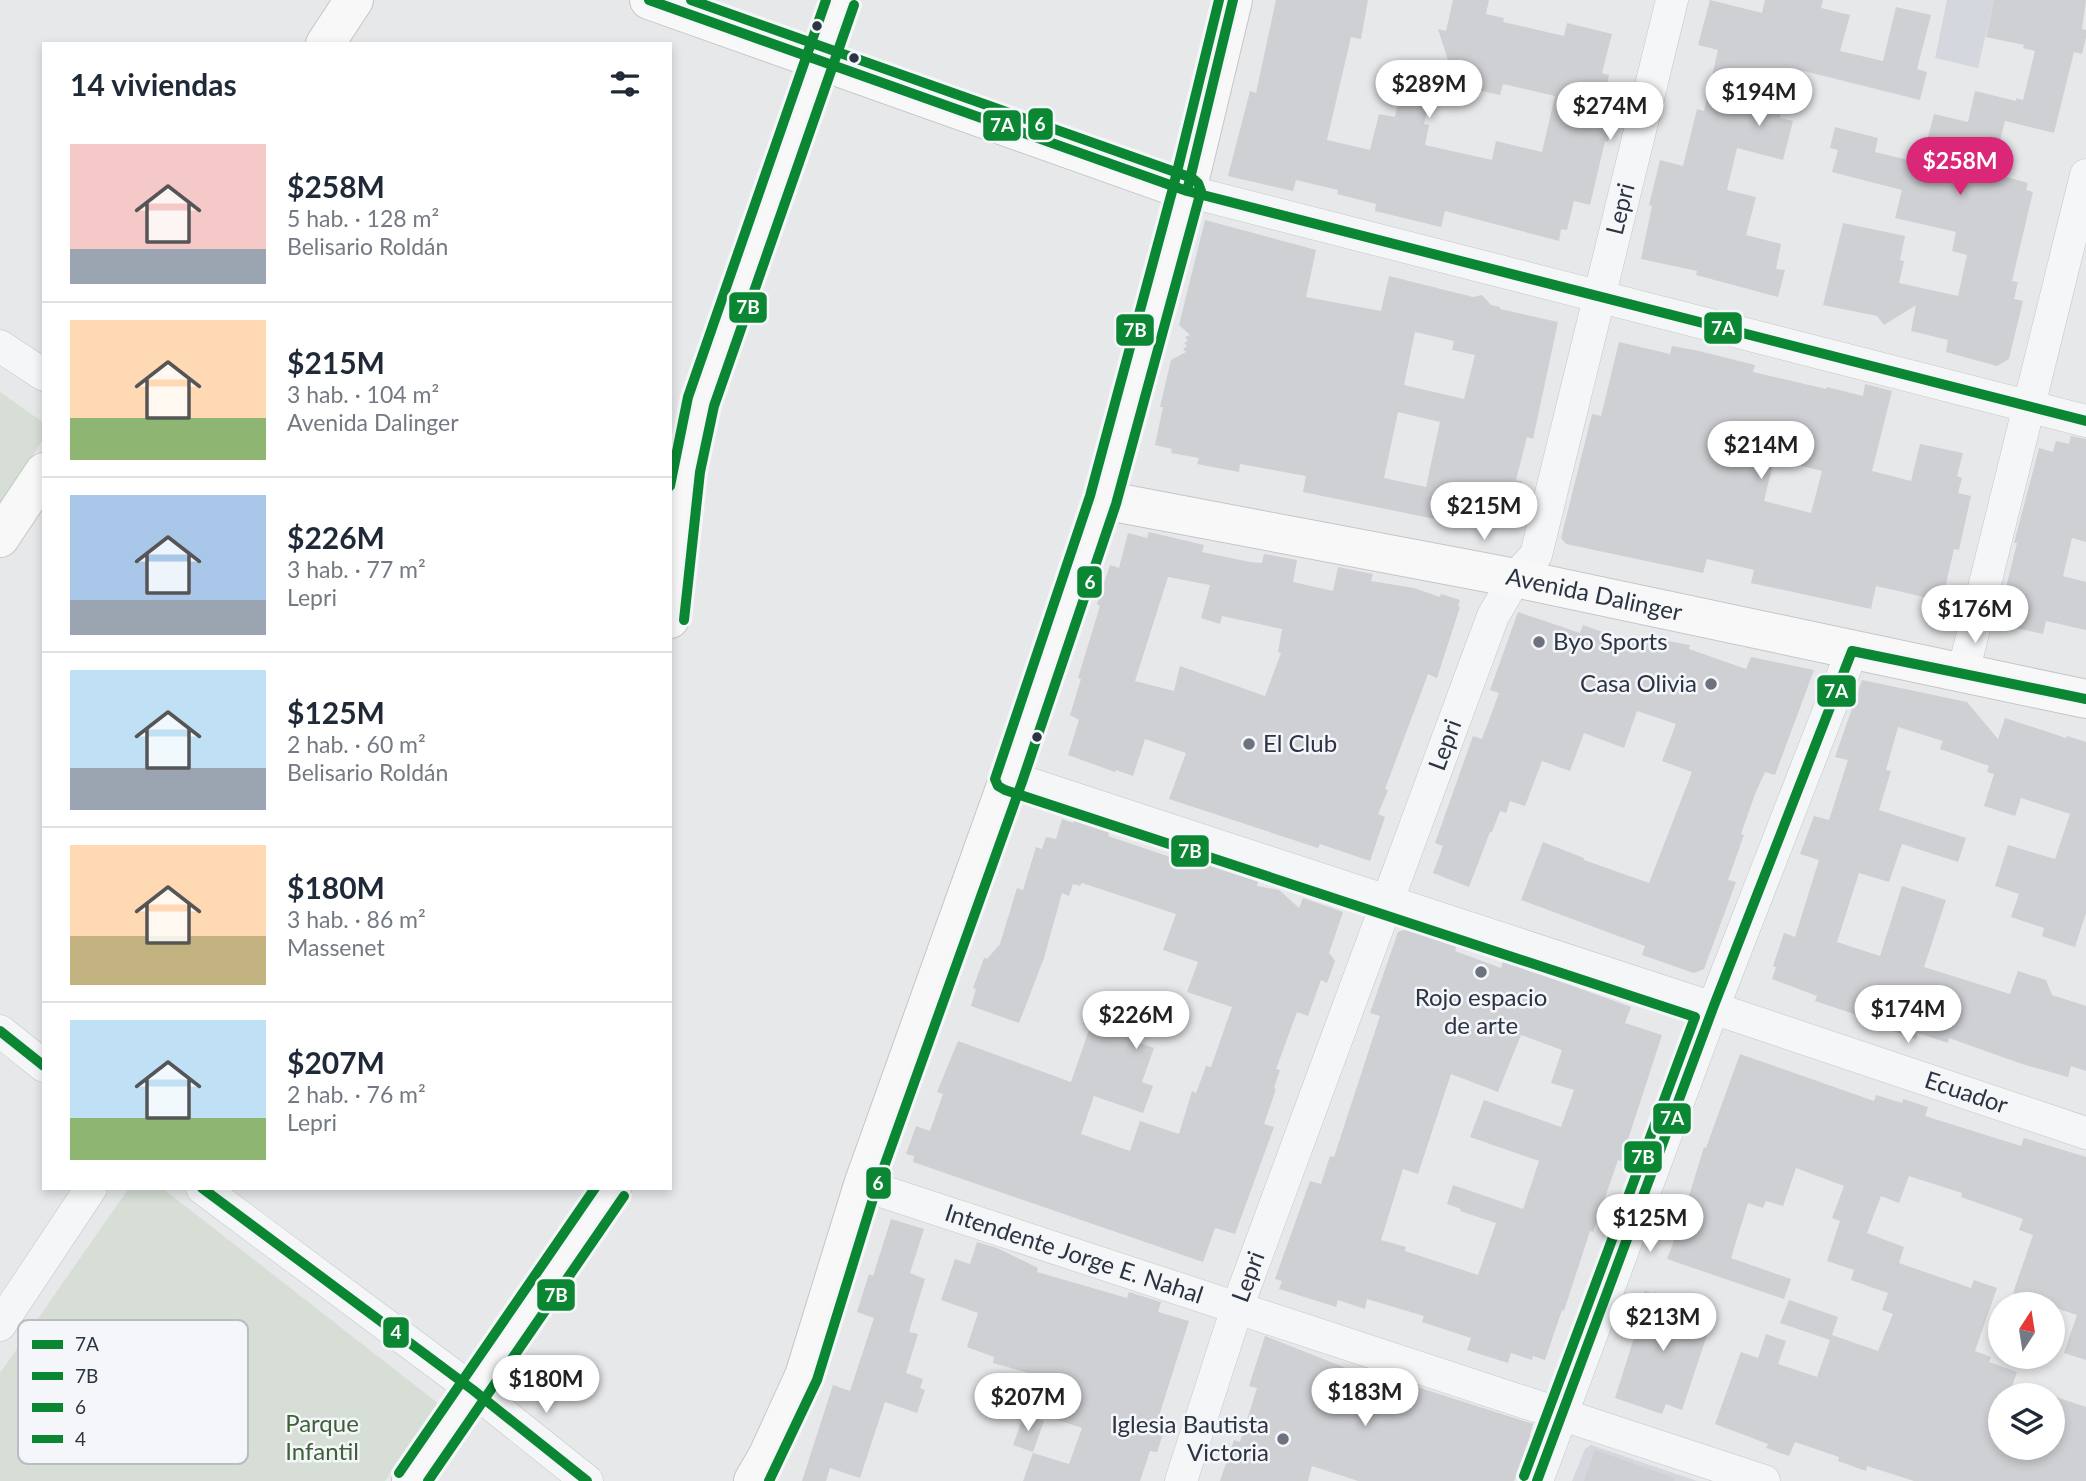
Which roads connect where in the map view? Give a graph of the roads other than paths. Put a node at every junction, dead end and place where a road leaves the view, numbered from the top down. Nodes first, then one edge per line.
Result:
1 (354, 0) edge
2 (649, 0) edge
3 (841, 0) edge
4 (1233, 0) edge
5 (1672, 0) edge
6 (326, 42) edge
7 (820, 61) junction
8 (2086, 175) edge
9 (1188, 191) junction
10 (1599, 297) junction
11 (0, 346) edge
12 (42, 374) edge
13 (2030, 407) junction
14 (2086, 421) edge
15 (42, 475) edge
16 (1102, 500) junction
17 (0, 538) edge
18 (1516, 578) junction
19 (672, 601) edge
20 (1852, 651) junction
21 (1963, 673) junction
22 (2086, 699) edge
23 (1009, 777) junction
24 (1387, 901) junction
25 (1713, 1008) junction
26 (0, 1031) edge
27 (42, 1064) edge
28 (2086, 1133) edge
29 (863, 1185) junction
30 (90, 1190) edge
31 (205, 1190) edge
32 (611, 1190) edge
33 (1237, 1308) junction
34 (0, 1325) edge
35 (472, 1390) junction
36 (1562, 1415) junction
37 (411, 1481) edge
38 (587, 1481) edge
39 (753, 1481) edge
40 (1181, 1481) edge
41 (1537, 1481) edge
42 (1764, 1481) edge

1 - 6 street
2 - 7 street
3 - 7 street
4 - 9 street
5 - 10 street, Lepri
7 - 9 street
7 - 19 street
8 - 13 street
9 - 10 street
9 - 16 street
10 - 13 street
10 - 18 street, Lepri
11 - 12 street
13 - 14 street
13 - 21 street
15 - 17 street
16 - 18 street, Avenida Dalinger
16 - 23 street
18 - 20 street, Avenida Dalinger
18 - 24 street, Lepri
20 - 21 street, Avenida Dalinger
20 - 25 street
21 - 22 street, Avenida Dalinger
23 - 24 street, Ecuador
23 - 29 street
24 - 25 street, Ecuador
24 - 33 street, Lepri
25 - 28 street, Ecuador
25 - 36 street
26 - 27 street
29 - 33 street, Intendente Jorge E. Nahal
29 - 39 street
30 - 34 street
31 - 35 street
32 - 35 street
33 - 36 street, Intendente Jorge E. Nahal
33 - 40 street, Lepri
35 - 37 street
35 - 38 street
36 - 41 street
36 - 42 street, Intendente Jorge E. Nahal

